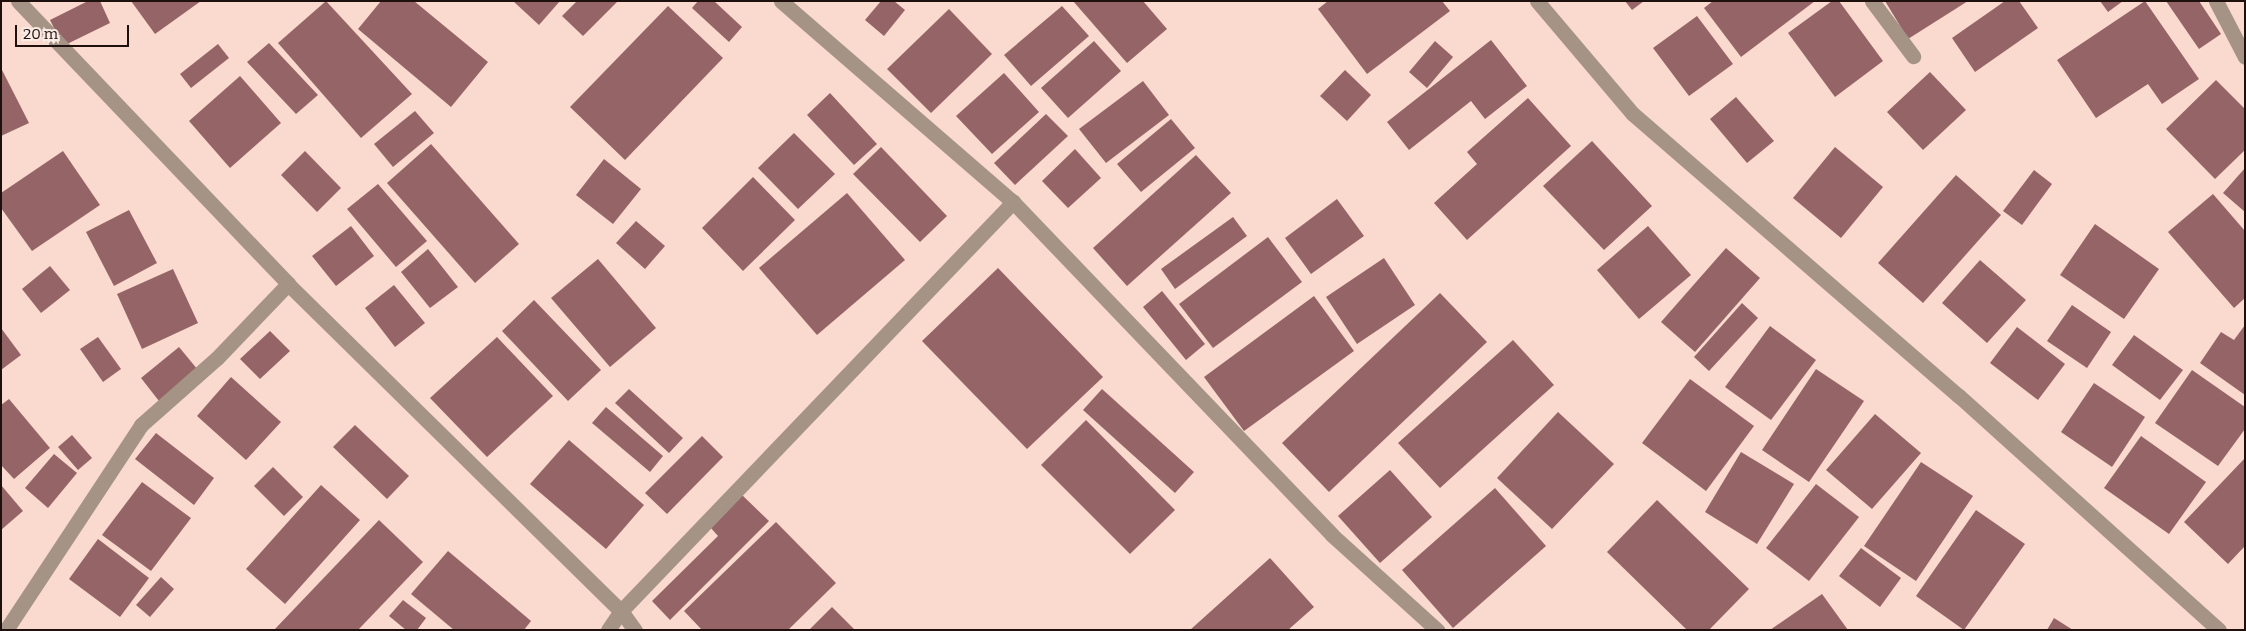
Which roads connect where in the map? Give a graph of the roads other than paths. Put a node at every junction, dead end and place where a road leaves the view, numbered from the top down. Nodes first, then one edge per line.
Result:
1 (18, 1) edge
2 (781, 1) edge
3 (1537, 1) edge
4 (1872, 1) edge
5 (2216, 1) edge
6 (1913, 56) dead end
7 (2245, 57) edge
8 (1013, 202) junction
9 (288, 284) junction
10 (621, 611) junction
11 (6, 630) edge
12 (608, 630) edge
13 (635, 630) edge
14 (1437, 630) edge
15 (2219, 630) edge

1 - 9 street
2 - 8 street
3 - 15 street
4 - 6 street
5 - 7 street
8 - 10 street
8 - 14 street
9 - 10 street
9 - 11 street
10 - 12 street
10 - 13 street

